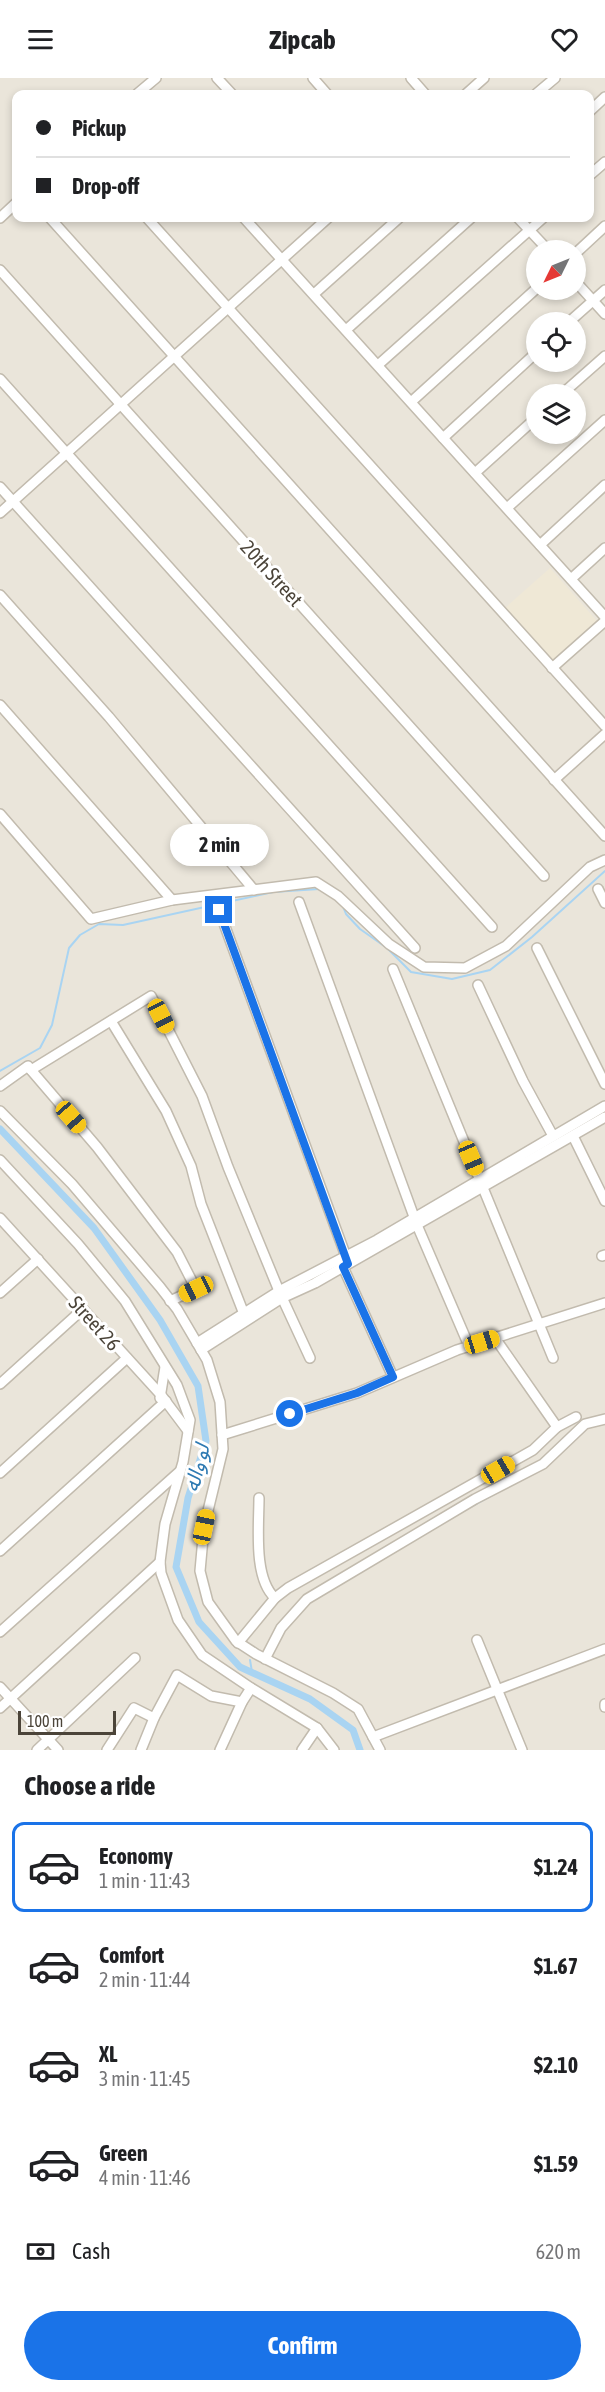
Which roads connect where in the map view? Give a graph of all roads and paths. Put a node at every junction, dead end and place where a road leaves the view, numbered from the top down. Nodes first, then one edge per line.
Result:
1 (156, 78) edge
2 (217, 78) edge
3 (313, 78) edge
4 (411, 78) edge
5 (484, 78) edge
6 (555, 78) edge
7 (142, 90) edge
8 (228, 90) edge
9 (324, 90) edge
10 (422, 90) edge
11 (470, 90) edge
12 (541, 90) edge
13 (605, 97) edge
14 (594, 107) edge
15 (12, 207) edge
16 (0, 218) edge
17 (54, 222) edge
18 (151, 222) edge
19 (248, 222) edge
20 (324, 222) edge
21 (395, 222) edge
22 (467, 222) edge
23 (522, 222) edge
24 (538, 222) edge
25 (605, 226) edge
26 (529, 230) junction
27 (538, 240) edge
28 (586, 244) edge
29 (282, 259) junction
30 (0, 270) edge
31 (605, 290) edge
32 (586, 293) edge
33 (314, 294) junction
34 (526, 298) edge
35 (593, 301) junction
36 (227, 308) junction
37 (580, 312) edge
38 (605, 314) edge
39 (346, 330) junction
40 (174, 356) junction
41 (605, 356) edge
42 (526, 362) edge
43 (378, 365) junction
44 (0, 379) edge
45 (573, 384) edge
46 (411, 402) junction
47 (121, 404) junction
48 (605, 420) edge
49 (526, 427) edge
50 (443, 438) junction
51 (66, 453) junction
52 (475, 473) junction
53 (605, 485) edge
54 (0, 487) edge
55 (13, 501) junction
56 (507, 508) junction
57 (0, 513) edge
58 (540, 545) junction
59 (605, 548) edge
60 (571, 579) junction
61 (0, 595) edge
62 (604, 616) edge
63 (552, 668) junction
64 (0, 705) edge
65 (605, 726) edge
66 (605, 734) edge
67 (554, 780) junction
68 (0, 814) edge
69 (605, 836) edge
70 (605, 860) edge
71 (544, 876) dead end
72 (598, 889) dead end
73 (254, 890) junction
74 (172, 900) junction
75 (299, 902) dead end
76 (605, 903) edge
77 (219, 910) dead end
78 (492, 927) dead end
79 (416, 948) dead end
80 (537, 948) dead end
81 (393, 969) dead end
82 (478, 985) dead end
83 (111, 1021) junction
84 (32, 1070) junction
85 (605, 1084) edge
86 (0, 1086) edge
87 (605, 1106) edge
88 (0, 1111) edge
89 (605, 1117) edge
90 (553, 1136) junction
91 (573, 1136) junction
92 (0, 1160) edge
93 (482, 1183) junction
94 (605, 1201) edge
95 (0, 1218) edge
96 (416, 1221) junction
97 (38, 1259) junction
98 (346, 1263) junction
99 (0, 1293) edge
100 (281, 1295) junction
101 (170, 1301) junction
102 (605, 1303) edge
103 (82, 1309) junction
104 (244, 1314) junction
105 (540, 1324) junction
106 (495, 1338) junction
107 (199, 1346) junction
108 (469, 1346) junction
109 (127, 1358) junction
110 (310, 1358) dead end
111 (553, 1358) dead end
112 (165, 1367) junction
113 (393, 1377) junction
114 (0, 1384) edge
115 (162, 1401) junction
116 (576, 1417) dead end
117 (605, 1419) edge
118 (557, 1427) junction
119 (188, 1431) junction
120 (222, 1435) junction
121 (180, 1471) junction
122 (0, 1473) edge
123 (259, 1498) dead end
124 (0, 1551) edge
125 (160, 1562) junction
126 (275, 1598) junction
127 (0, 1632) edge
128 (477, 1640) dead end
129 (238, 1642) junction
130 (605, 1649) edge
131 (135, 1658) dead end
132 (265, 1659) junction
133 (0, 1687) edge
134 (251, 1688) junction
135 (497, 1690) junction
136 (10, 1698) junction
137 (242, 1702) junction
138 (0, 1708) edge
139 (154, 1718) junction
140 (317, 1728) junction
141 (373, 1737) junction
142 (48, 1740) junction
143 (328, 1742) junction
144 (37, 1750) edge
145 (58, 1750) edge
146 (107, 1750) edge
147 (141, 1750) edge
148 (220, 1750) edge
149 (302, 1750) edge
150 (320, 1750) edge
151 (334, 1750) edge
152 (380, 1750) edge
153 (522, 1750) edge

1 - 7 street
2 - 8 street
3 - 9 street
4 - 10 street
5 - 11 street
6 - 12 street
13 - 14 street
15 - 16 street
17 - 40 street
18 - 36 street
19 - 29 street
20 - 29 street
21 - 33 street
22 - 39 street
23 - 26 street
24 - 26 street
25 - 28 street
26 - 27 street
26 - 43 street
29 - 33 street
29 - 36 street
30 - 47 street, 20th Street
31 - 35 street
32 - 35 street
33 - 39 street
34 - 46 street
35 - 37 street
35 - 38 street
36 - 40 street
36 - 63 street
39 - 43 street
40 - 47 street
40 - 67 street
41 - 45 street
42 - 50 street
43 - 46 street
44 - 51 street
46 - 50 street
47 - 51 street
47 - 71 street, 20th Street
48 - 56 street
49 - 52 street
50 - 52 street
51 - 55 street
51 - 78 street
52 - 56 street
53 - 58 street
54 - 55 street
55 - 57 street
55 - 79 street
56 - 58 street
58 - 60 street
59 - 60 street
60 - 62 street
61 - 73 street
62 - 63 street
63 - 65 street
64 - 74 street
66 - 67 street
67 - 69 street
68 - 74 street
70 - 73 street
72 - 76 street
73 - 74 street
75 - 96 street
77 - 98 street
80 - 85 street
81 - 93 street
82 - 90 street
83 - 84 street
83 - 100 street
83 - 104 street
84 - 86 street
84 - 101 street
87 - 90 street
88 - 101 street
89 - 91 street
90 - 93 street
91 - 93 street
91 - 94 street
92 - 112 street
93 - 96 street
93 - 105 street
95 - 97 street, Street 26
96 - 98 street
96 - 108 street
97 - 99 street
97 - 103 street, Street 26
98 - 100 street
98 - 113 street
100 - 104 street
100 - 107 street
100 - 110 street
101 - 107 street
102 - 105 street
103 - 109 street, Street 26
103 - 114 street
104 - 107 street
105 - 106 street
105 - 111 street
106 - 108 street
106 - 118 street
107 - 120 street
108 - 113 street
109 - 115 street, Street 26
109 - 122 street
112 - 115 street
112 - 119 street
113 - 120 street
115 - 119 street, Street 26
115 - 124 street
116 - 118 street
117 - 132 street
118 - 126 street
119 - 121 street
120 - 129 street
121 - 125 street
121 - 127 street
123 - 126 street
125 - 134 street
125 - 136 street
126 - 129 street
128 - 135 street
129 - 132 street
130 - 135 street
131 - 142 street
132 - 141 street
133 - 136 street
134 - 137 street
134 - 140 street
135 - 141 street
135 - 153 street
136 - 138 street
136 - 142 street
137 - 139 street
137 - 148 street
139 - 146 street
139 - 147 street
140 - 143 street
140 - 149 street
141 - 152 street
142 - 144 street
142 - 145 street
143 - 150 street
143 - 151 street

